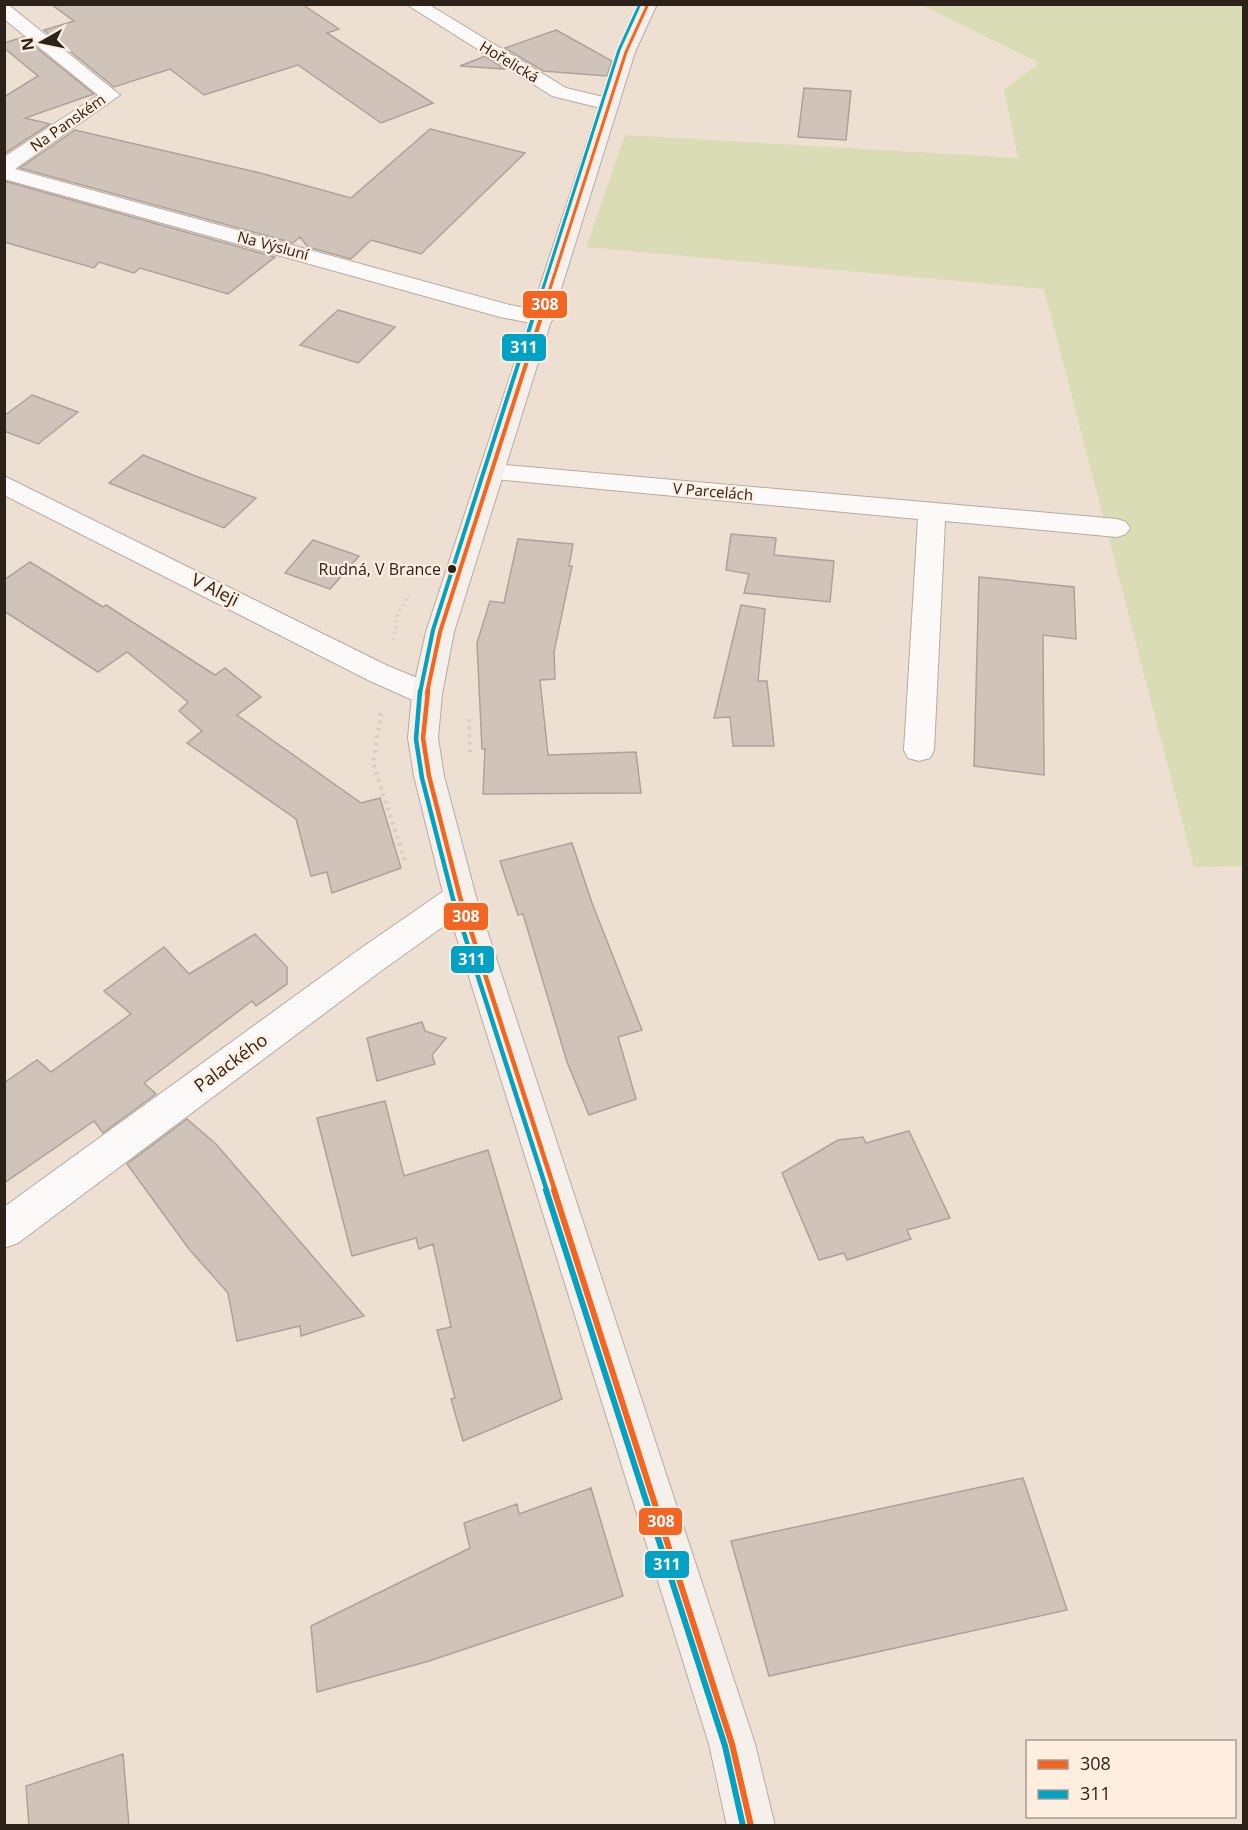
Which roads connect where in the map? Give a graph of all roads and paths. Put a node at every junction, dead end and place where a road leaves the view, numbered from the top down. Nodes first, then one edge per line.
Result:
1 (415, 4) edge
2 (648, 4) edge
3 (4, 10) edge
4 (609, 105) junction
5 (4, 167) edge
6 (4, 172) edge
7 (542, 318) junction
8 (493, 472) junction
9 (4, 484) edge
10 (932, 512) junction
11 (1117, 528) dead end
12 (426, 694) junction
13 (468, 707) dead end
14 (919, 750) dead end
15 (470, 765) dead end
16 (460, 897) junction
17 (4, 1230) edge
18 (751, 1826) edge

1 - 4 street, Hořelická
2 - 4 main road
3 - 5 street, Na Panském
4 - 7 main road
6 - 7 street, Na Výsluní
7 - 8 main road
8 - 10 street, V Parcelách
8 - 12 main road
9 - 12 street, V Aleji
10 - 11 street, V Parcelách
10 - 14 street
12 - 16 main road
13 - 15 path
16 - 17 street, Palackého
16 - 18 main road

